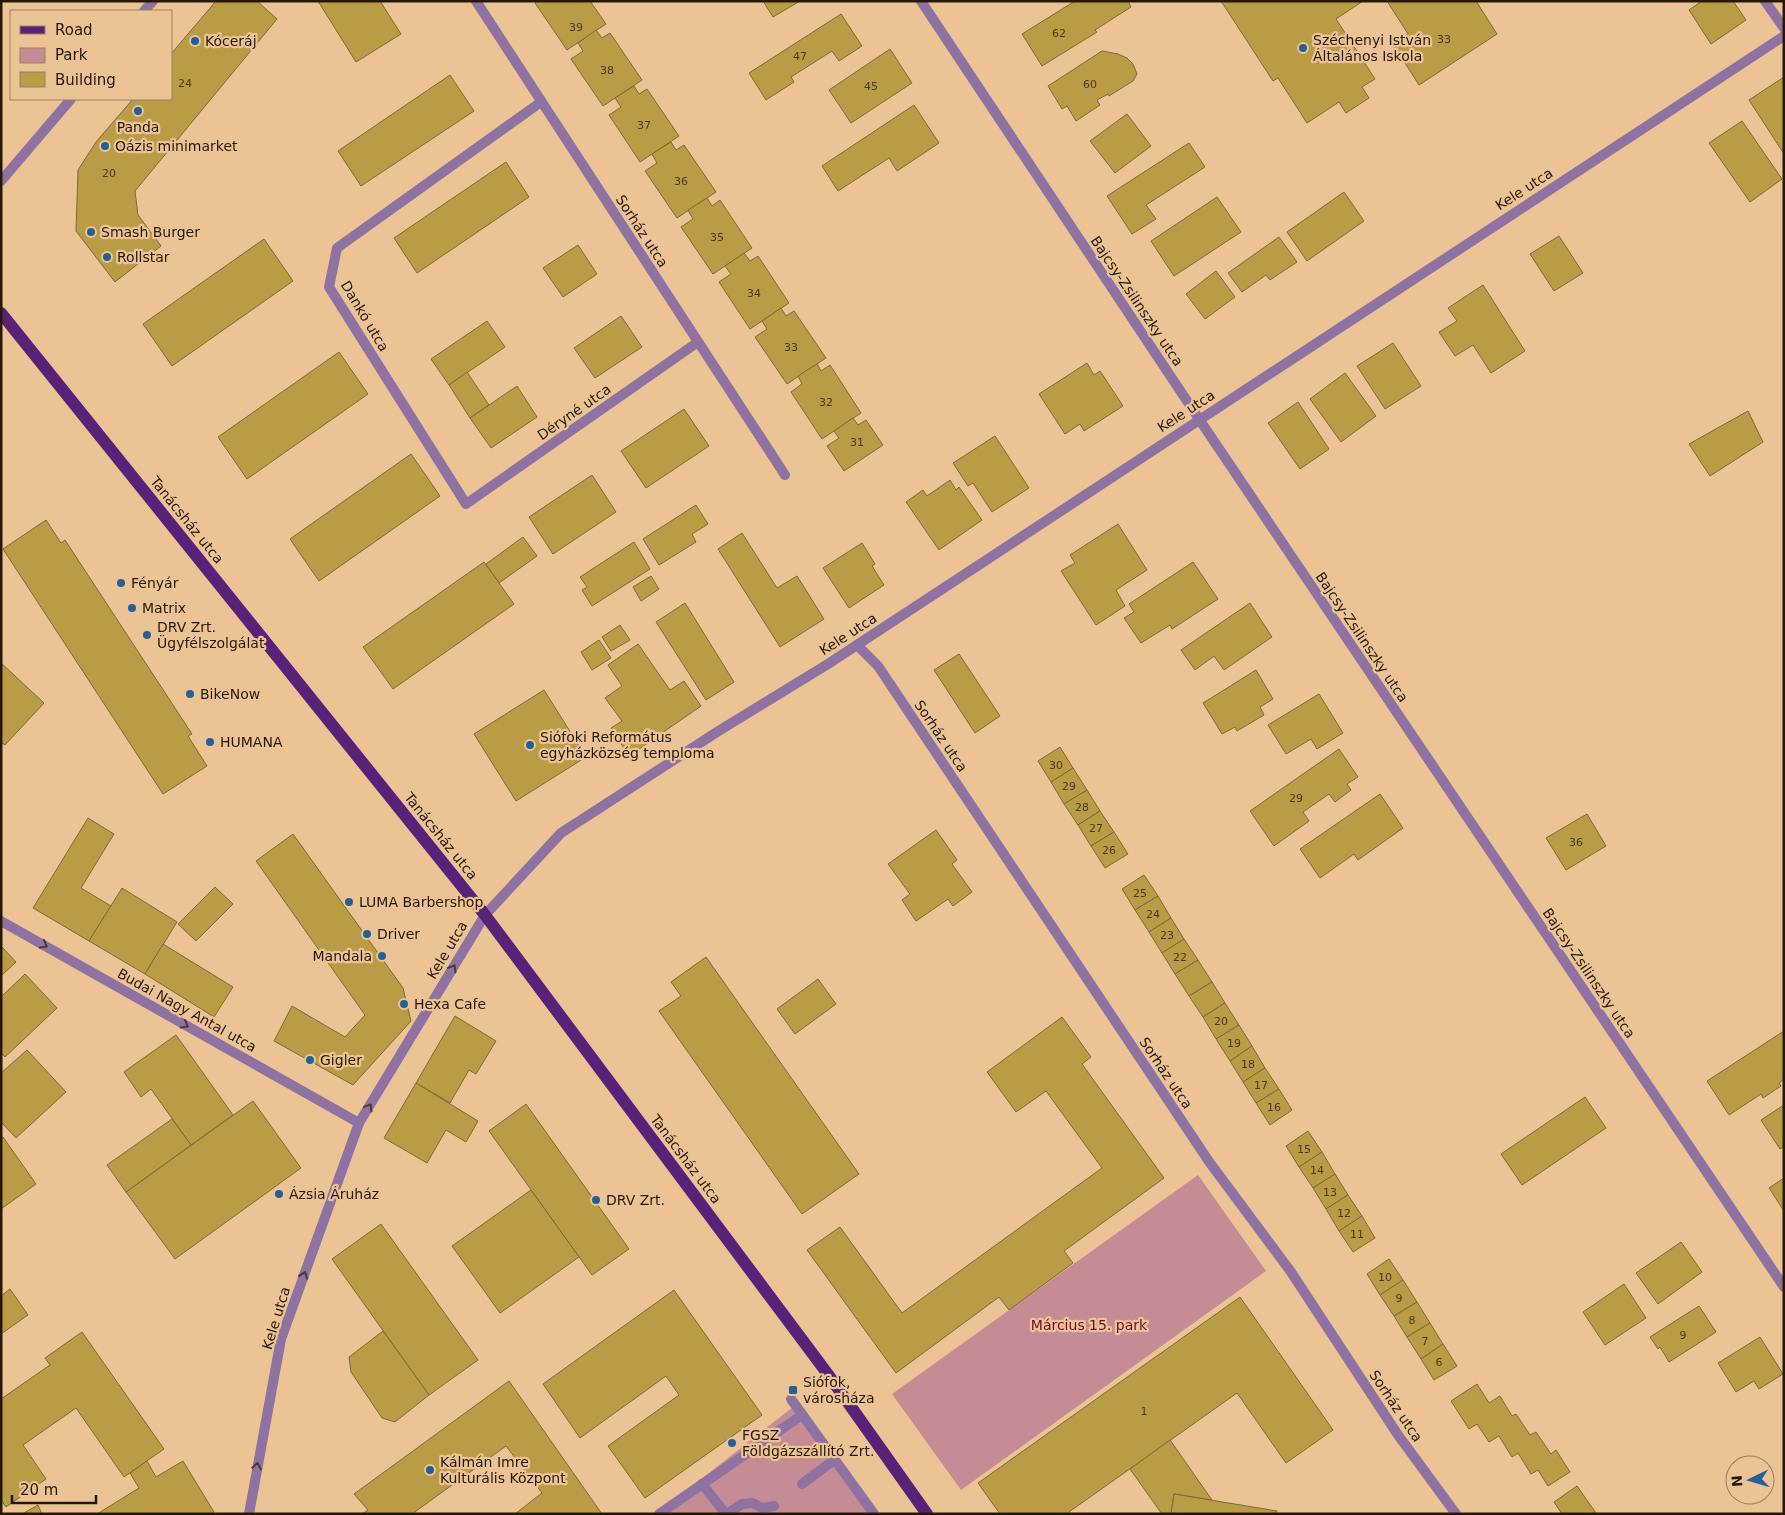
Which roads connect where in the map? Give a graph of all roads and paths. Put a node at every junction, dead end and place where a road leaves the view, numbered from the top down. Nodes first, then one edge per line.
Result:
1 (476, 1) edge
2 (921, 1) edge
3 (1765, 1) edge
4 (1784, 28) edge
5 (1784, 36) edge
6 (70, 100) edge
7 (541, 102) junction
8 (1, 181) edge
9 (1, 313) edge
10 (698, 342) junction
11 (1199, 419) junction
12 (785, 475) dead end
13 (466, 504) joint
14 (857, 644) junction
15 (485, 915) junction
16 (1, 921) edge
17 (360, 1123) junction
18 (1784, 1287) edge
19 (791, 1399) dead end
20 (802, 1415) junction
21 (834, 1460) junction
22 (702, 1484) junction
23 (802, 1484) dead end
24 (774, 1506) dead end
25 (763, 1511) edge
26 (249, 1514) edge
27 (659, 1514) edge
28 (726, 1514) edge
29 (874, 1514) edge
30 (927, 1514) edge
31 (1456, 1514) edge

1 - 7 street, Sorház utca
2 - 11 street, Bajcsy-Zsilinszky utca
3 - 4 street
5 - 11 street, Kele utca
6 - 8 street
7 - 10 street, Sorház utca
7 - 13 street, Dankó utca
9 - 15 main road, Tanácsház utca
10 - 12 street, Sorház utca
10 - 13 street, Déryné utca
11 - 14 street, Kele utca
11 - 18 street, Bajcsy-Zsilinszky utca
14 - 15 street, Kele utca
14 - 31 street, Sorház utca
17 -> 15 street, Kele utca
15 - 30 main road, Tanácsház utca
16 -> 17 street, Budai Nagy Antal utca
26 -> 17 street, Kele utca
19 - 20 street
20 - 21 street
20 - 22 street
21 - 23 street
21 - 29 street
22 - 27 street
22 - 28 street
24 - 25 street
25 - 28 street

